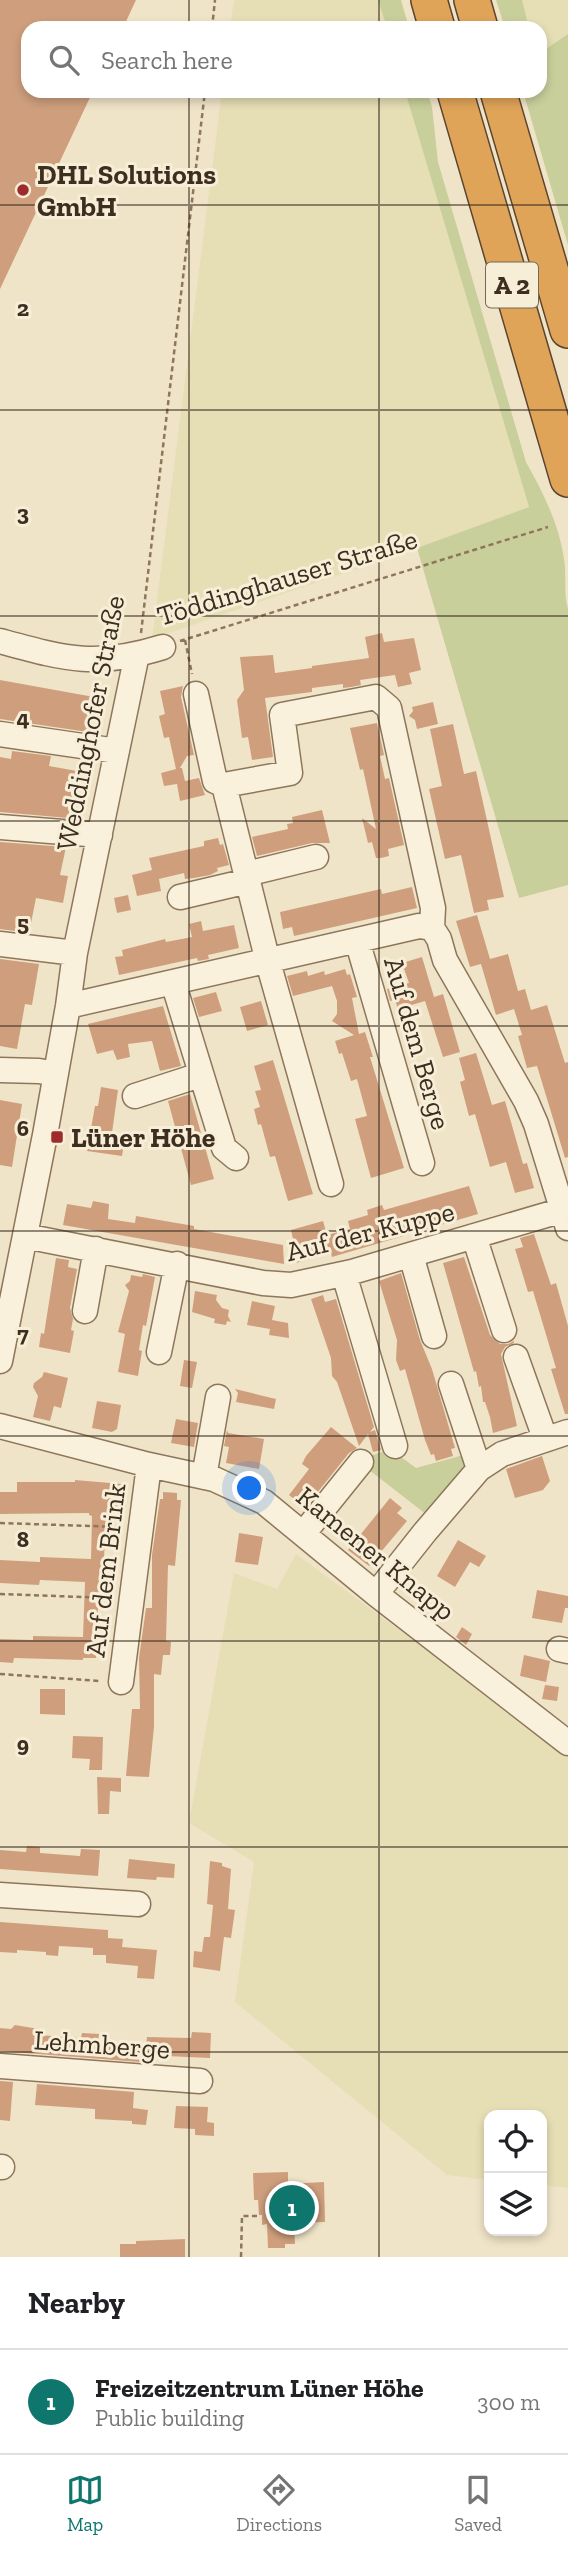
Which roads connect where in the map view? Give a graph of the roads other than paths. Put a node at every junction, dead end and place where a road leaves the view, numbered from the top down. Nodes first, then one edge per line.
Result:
1 (429, 0) edge
2 (472, 0) edge
3 (435, 21) edge
4 (478, 21) edge
5 (457, 98) edge
6 (500, 98) edge
7 (568, 330) edge
8 (568, 479) edge
9 (0, 641) edge
10 (174, 643) road end
11 (137, 654) junction
12 (196, 694) road end
13 (0, 734) edge
14 (117, 751) junction
15 (224, 785) junction
16 (0, 827) edge
17 (100, 835) junction
18 (316, 858) dead end
19 (247, 878) junction
20 (180, 897) dead end
21 (432, 928) junction
22 (357, 940) junction
23 (0, 944) edge
24 (75, 953) junction
25 (268, 962) junction
26 (173, 982) junction
27 (68, 1006) junction
28 (0, 1070) edge
29 (56, 1074) junction
30 (200, 1075) junction
31 (135, 1096) dead end
32 (236, 1158) dead end
33 (422, 1163) dead end
34 (331, 1184) dead end
35 (565, 1219) edge
36 (25, 1236) junction
37 (474, 1236) junction
38 (96, 1250) junction
39 (411, 1255) junction
40 (177, 1264) junction
41 (344, 1274) junction
42 (85, 1311) dead end
43 (504, 1330) dead end
44 (434, 1336) dead end
45 (159, 1352) dead end
46 (516, 1357) dead end
47 (0, 1361) edge
48 (452, 1384) dead end
49 (218, 1397) dead end
50 (0, 1426) edge
51 (556, 1435) edge
52 (395, 1446) dead end
53 (360, 1462) dead end
54 (149, 1465) junction
55 (479, 1469) junction
56 (204, 1477) junction
57 (303, 1534) junction
58 (376, 1594) junction
59 (121, 1682) road end
60 (568, 1743) edge
61 (0, 1895) edge
62 (138, 1905) dead end
63 (0, 2066) edge
64 (200, 2081) dead end

1 - 3 highway
2 - 4 highway
5 - 8 highway, A 2
6 - 7 highway, A 2
9 - 11 street, Töddinghauser Straße
10 - 11 street, Töddinghauser Straße
11 - 14 street, Weddinghofer Straße
12 - 15 street
13 - 14 street
14 - 17 street, Weddinghofer Straße
15 - 19 street
15 - 21 street
16 - 17 street
17 - 24 street, Weddinghofer Straße
18 - 19 street
19 - 20 street
19 - 25 street
21 - 22 street, Auf dem Berge
21 - 35 street, Auf dem Berge
22 - 25 street, Auf dem Berge
22 - 33 street, Auf dem Berge
23 - 24 street
24 - 27 street, Weddinghofer Straße
25 - 26 street, Auf dem Berge
25 - 34 street
26 - 27 street, Auf dem Berge
26 - 30 street
27 - 29 street, Weddinghofer Straße
28 - 29 street
29 - 36 street, Weddinghofer Straße
30 - 31 street
30 - 32 street
35 - 37 street, Auf der Kuppe
36 - 38 street, Auf der Kuppe
36 - 47 street, Weddinghofer Straße
37 - 39 street, Auf der Kuppe
37 - 43 street
38 - 40 street, Auf der Kuppe
38 - 42 street
39 - 41 street, Auf der Kuppe
39 - 44 street
40 - 41 street, Auf der Kuppe
40 - 45 street
41 - 52 street
46 - 51 street
48 - 55 street
49 - 56 street
50 - 54 street, Kamener Knapp
51 - 55 street
53 - 57 street
54 - 56 street, Kamener Knapp
54 - 59 street, Auf dem Brink
55 - 58 street
56 - 57 street, Kamener Knapp
57 - 58 street, Kamener Knapp
58 - 60 street, Kamener Knapp
61 - 62 street
63 - 64 street, Lehmberge

